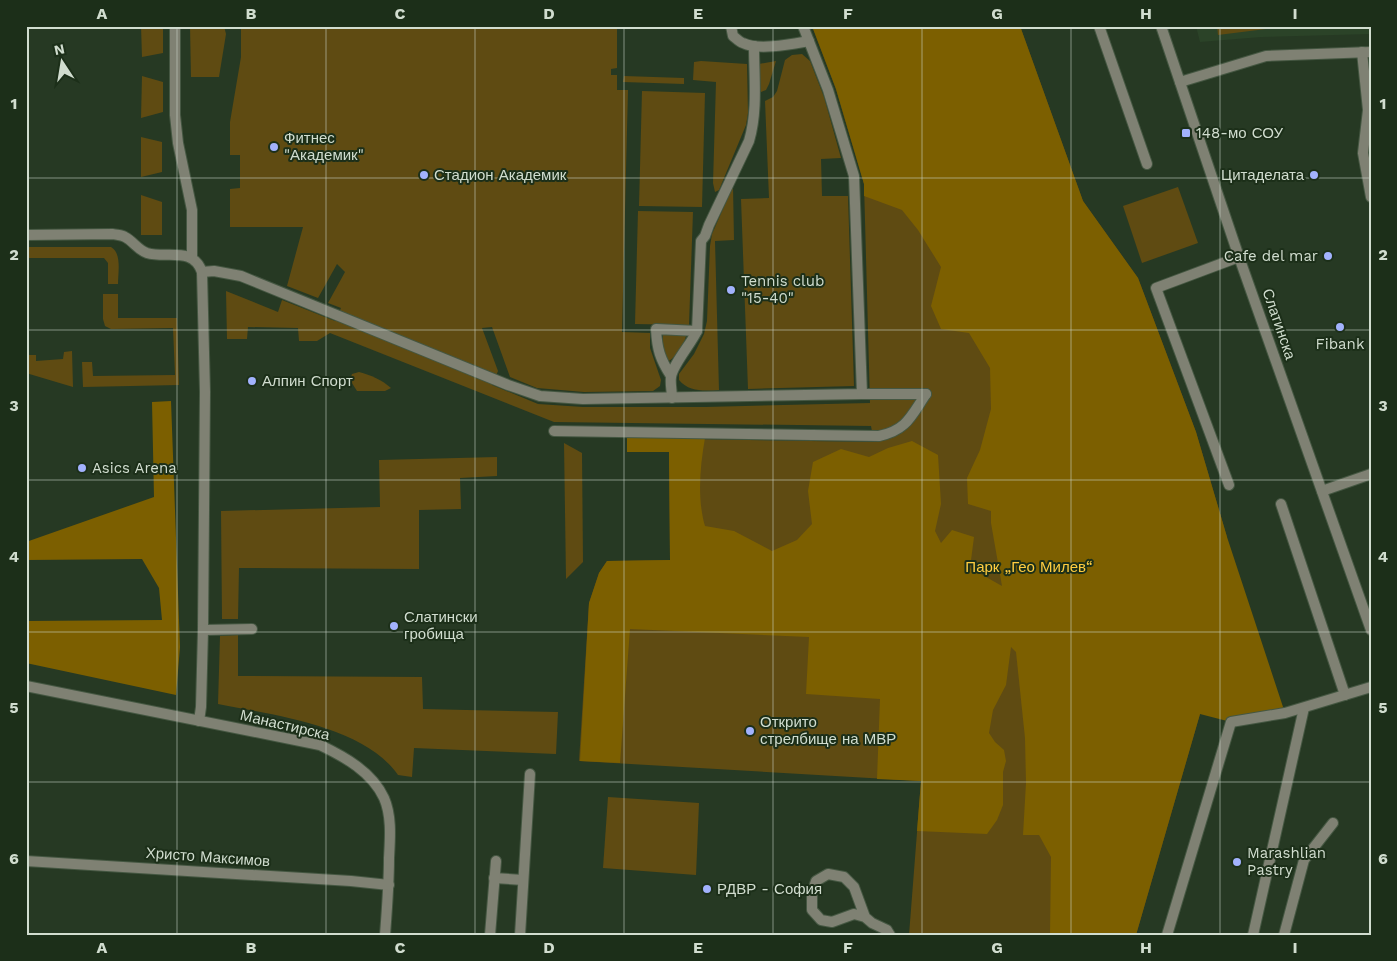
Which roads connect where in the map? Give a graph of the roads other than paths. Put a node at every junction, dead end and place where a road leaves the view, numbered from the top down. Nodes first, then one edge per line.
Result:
1 (175, 26) edge
2 (731, 26) edge
3 (803, 26) edge
4 (1100, 26) edge
5 (1161, 26) edge
6 (809, 40) junction
7 (754, 46) junction
8 (1366, 52) edge
9 (1180, 82) junction
10 (1147, 164) dead end
11 (1371, 197) edge
12 (26, 235) edge
13 (1240, 257) junction
14 (192, 258) junction
15 (202, 272) junction
16 (697, 331) junction
17 (671, 376) junction
18 (862, 394) junction
19 (672, 398) junction
20 (554, 431) dead end
21 (1371, 474) edge
22 (1229, 486) dead end
23 (1322, 491) junction
24 (1281, 504) dead end
25 (252, 629) dead end
26 (203, 630) junction
27 (1371, 630) edge
28 (26, 686) edge
29 (1371, 687) edge
30 (1345, 695) junction
31 (1304, 708) junction
32 (199, 721) junction
33 (530, 774) dead end
34 (1333, 823) dead end
35 (496, 860) dead end
36 (26, 861) edge
37 (494, 878) junction
38 (523, 880) junction
39 (389, 885) junction
40 (865, 917) junction
41 (385, 935) edge
42 (490, 935) edge
43 (520, 935) edge
44 (890, 935) edge
45 (1167, 935) edge
46 (1253, 935) edge
47 (1284, 935) edge

1 - 14 street
2 - 7 street
3 - 6 street
4 - 10 street
5 - 9 street, Слатинска
6 - 7 street
6 - 18 street
7 - 16 street
8 - 9 street
8 - 11 street
9 - 13 street, Слатинска
12 - 14 street
13 - 22 street
13 - 23 street, Слатинска
14 - 15 street
15 - 19 street
15 - 26 street
16 - 17 street
16 - 17 street
17 - 19 street
18 - 19 street
18 - 20 street
21 - 23 street
23 - 27 street, Слатинска
24 - 30 street
25 - 26 street
26 - 32 street
28 - 32 street, Манастирска
29 - 30 street
30 - 31 street
31 - 45 street
31 - 46 street
32 - 39 street, Манастирска
33 - 38 street
34 - 47 street
35 - 37 street
36 - 39 street, Христо Максимов
37 - 38 street
37 - 42 street
38 - 43 street
39 - 41 street, Манастирска
40 - 40 street
40 - 44 street

